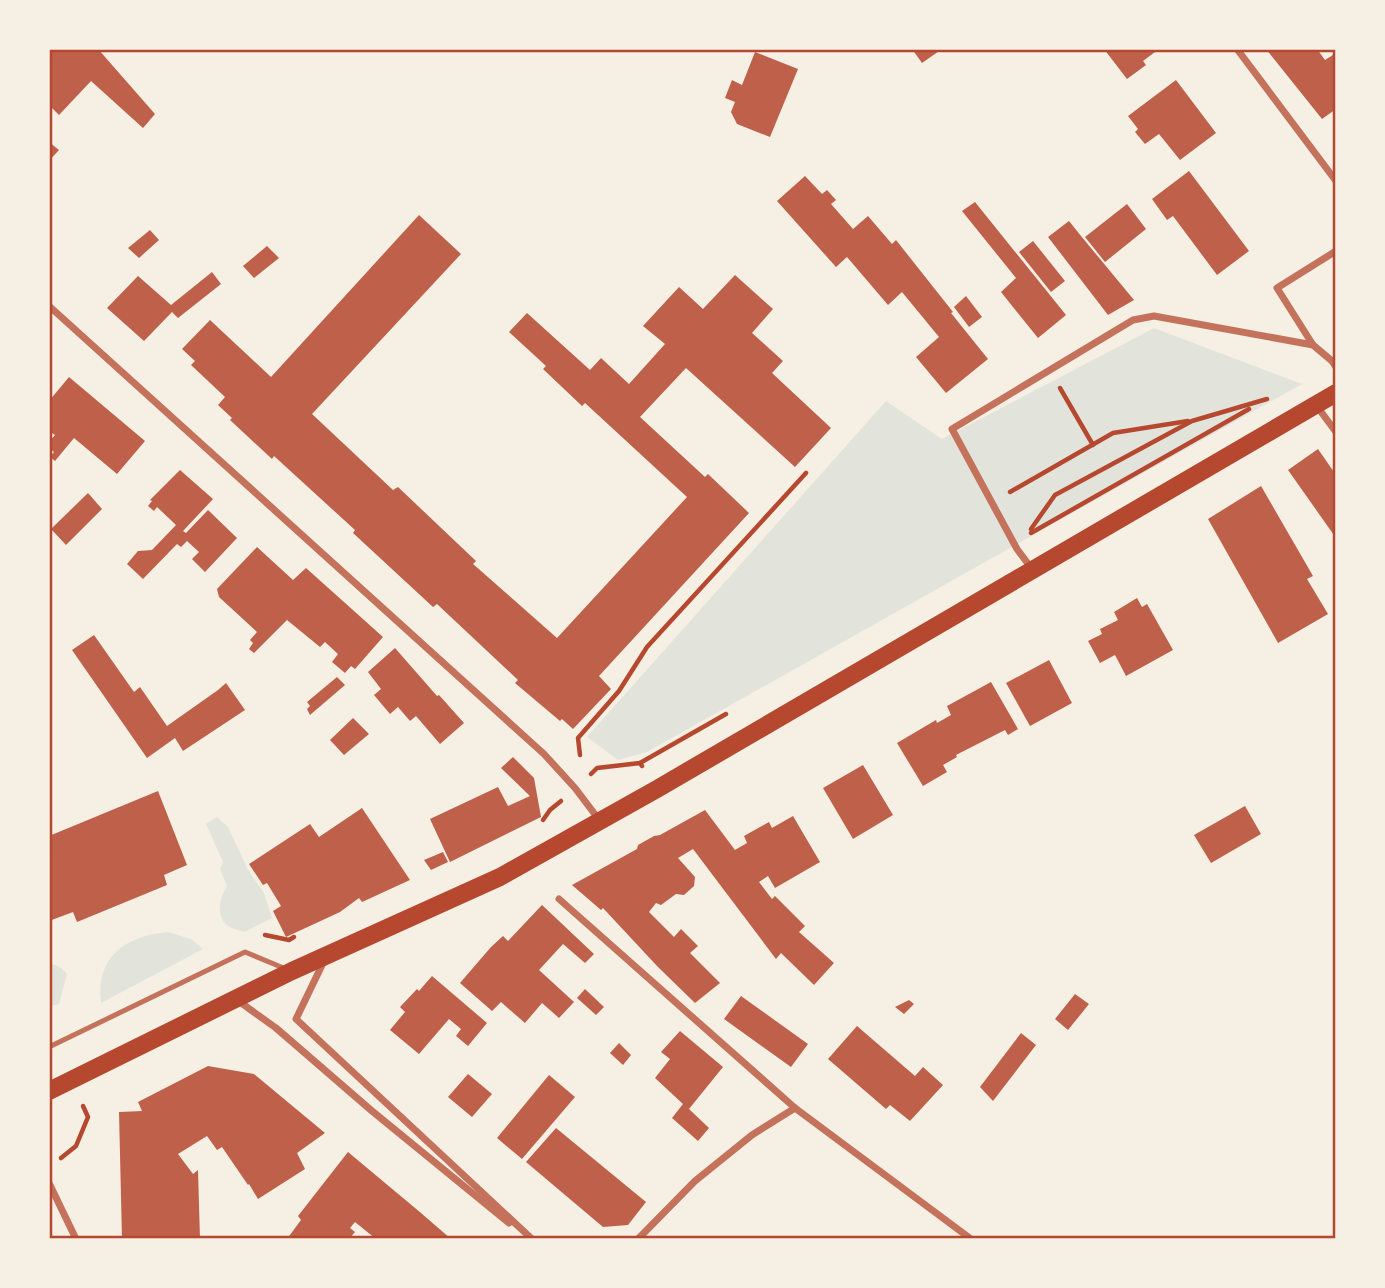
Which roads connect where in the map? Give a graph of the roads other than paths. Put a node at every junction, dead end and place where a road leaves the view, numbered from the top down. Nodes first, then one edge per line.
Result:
1 (1237, 49) edge
2 (1336, 181) edge
3 (1336, 251) edge
4 (49, 306) edge
5 (1313, 345) junction
6 (1336, 367) edge
7 (1336, 393) edge
8 (1316, 405) junction
9 (1336, 432) edge
10 (1032, 570) junction
11 (600, 821) junction
12 (559, 899) dead end
13 (327, 955) junction
14 (292, 971) junction
15 (236, 999) junction
16 (49, 1047) edge
17 (49, 1091) edge
18 (795, 1108) junction
19 (49, 1183) edge
20 (76, 1239) edge
21 (530, 1239) edge
22 (638, 1239) edge
23 (971, 1239) edge

1 - 2 street
3 - 5 street
4 - 11 street
5 - 6 street
5 - 10 street
7 - 8 main road
8 - 9 street
8 - 10 main road
10 - 11 main road
11 - 13 main road
12 - 18 street
13 - 14 main road
13 - 21 street
14 - 15 main road
14 - 16 lane
15 - 17 main road
15 - 21 street
18 - 22 street
18 - 23 street
19 - 20 street

